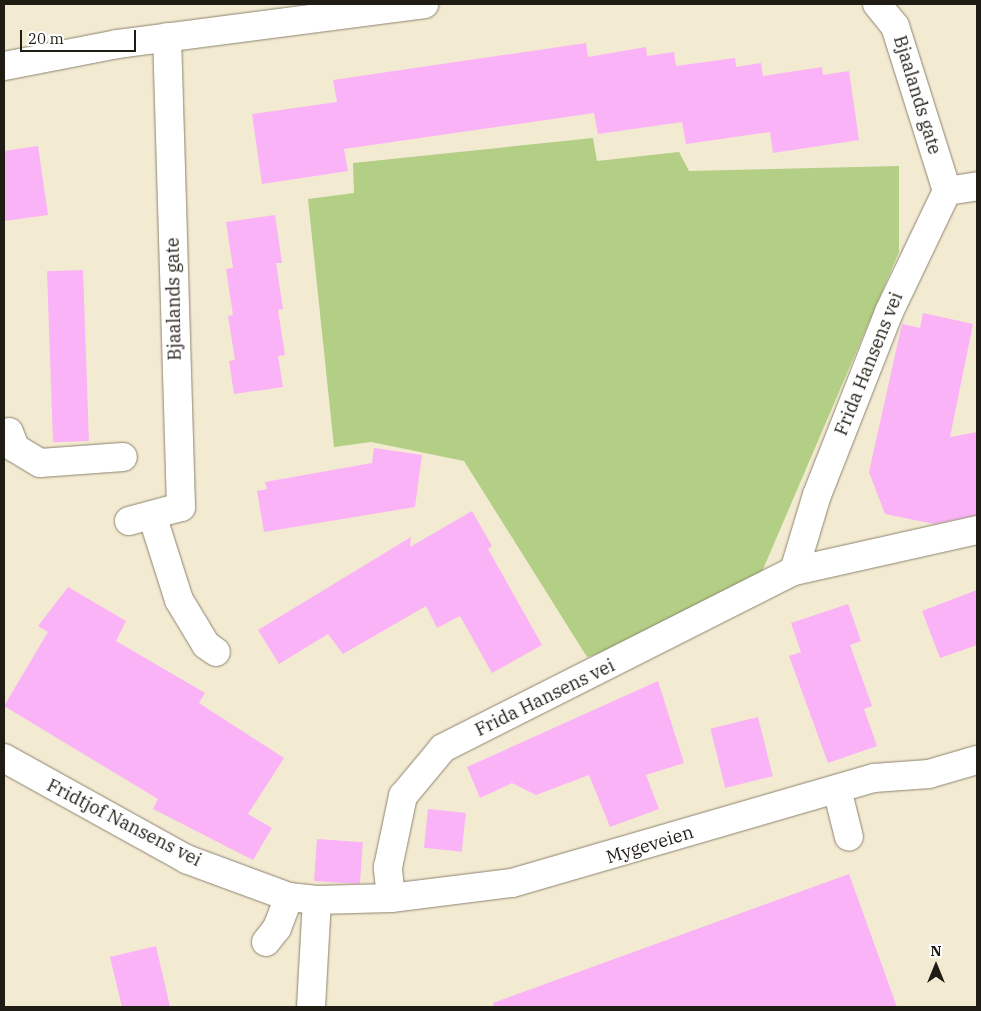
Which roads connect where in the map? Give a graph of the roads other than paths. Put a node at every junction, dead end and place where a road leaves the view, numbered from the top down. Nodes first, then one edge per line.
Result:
1 (424, 4) edge
2 (877, 4) edge
3 (167, 38) junction
4 (4, 66) edge
5 (977, 186) edge
6 (947, 191) junction
7 (9, 432) dead end
8 (124, 457) dead end
9 (977, 530) edge
10 (794, 570) junction
11 (216, 652) dead end
12 (4, 758) edge
13 (977, 762) edge
14 (837, 789) junction
15 (849, 837) dead end
16 (289, 897) junction
17 (390, 898) junction
18 (317, 900) junction
19 (266, 942) dead end
20 (311, 1007) edge

1 - 3 street
2 - 6 street, Bjaalands gate
3 - 4 street
3 - 11 street, Bjaalands gate
5 - 6 street
6 - 10 street, Frida Hansens vei
7 - 8 street
9 - 10 street, Frida Hansens vei
10 - 17 street, Frida Hansens vei
12 - 16 street, Fridtjof Nansens vei
13 - 14 street, Mygeveien
14 - 15 street
14 - 17 street, Mygeveien
16 - 18 street, Fridtjof Nansens vei
16 - 19 street
17 - 18 street, Mygeveien
18 - 20 street

